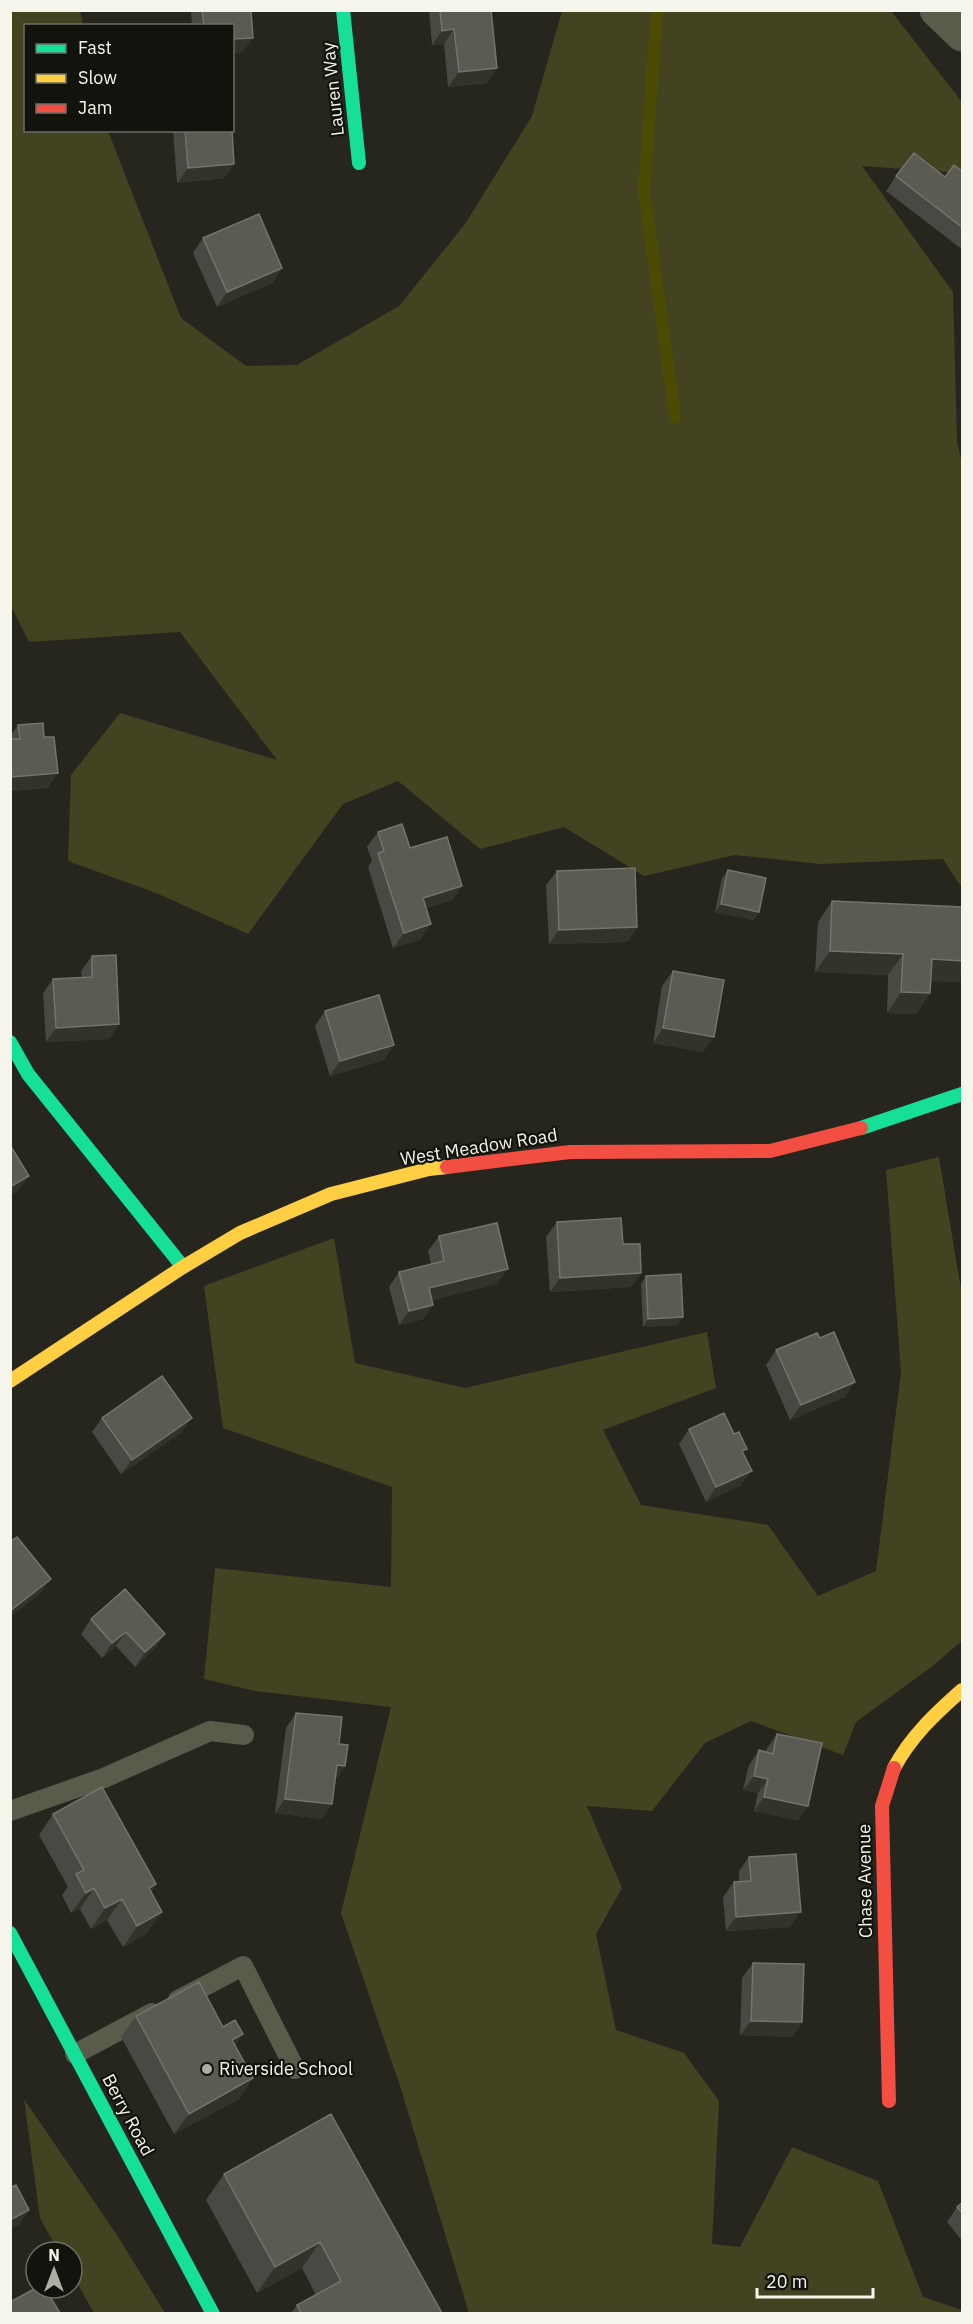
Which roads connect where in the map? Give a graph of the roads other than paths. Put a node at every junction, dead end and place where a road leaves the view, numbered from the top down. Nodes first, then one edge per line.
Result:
1 (343, 10) edge
2 (936, 10) edge
3 (963, 35) edge
4 (359, 163) dead end
5 (10, 1042) edge
6 (963, 1094) edge
7 (183, 1267) junction
8 (10, 1381) edge
9 (963, 1690) edge
10 (244, 1735) dead end
11 (10, 1811) edge
12 (10, 1933) edge
13 (75, 2054) junction
14 (295, 2069) dead end
15 (889, 2101) dead end
16 (213, 2313) edge

1 - 4 street, Lauren Way
2 - 3 street
5 - 7 street
6 - 7 street, West Meadow Road
7 - 8 street, West Meadow Road
9 - 15 street, Chase Avenue
10 - 11 lane
12 - 13 street, Berry Road
13 - 14 lane
13 - 16 street, Berry Road

